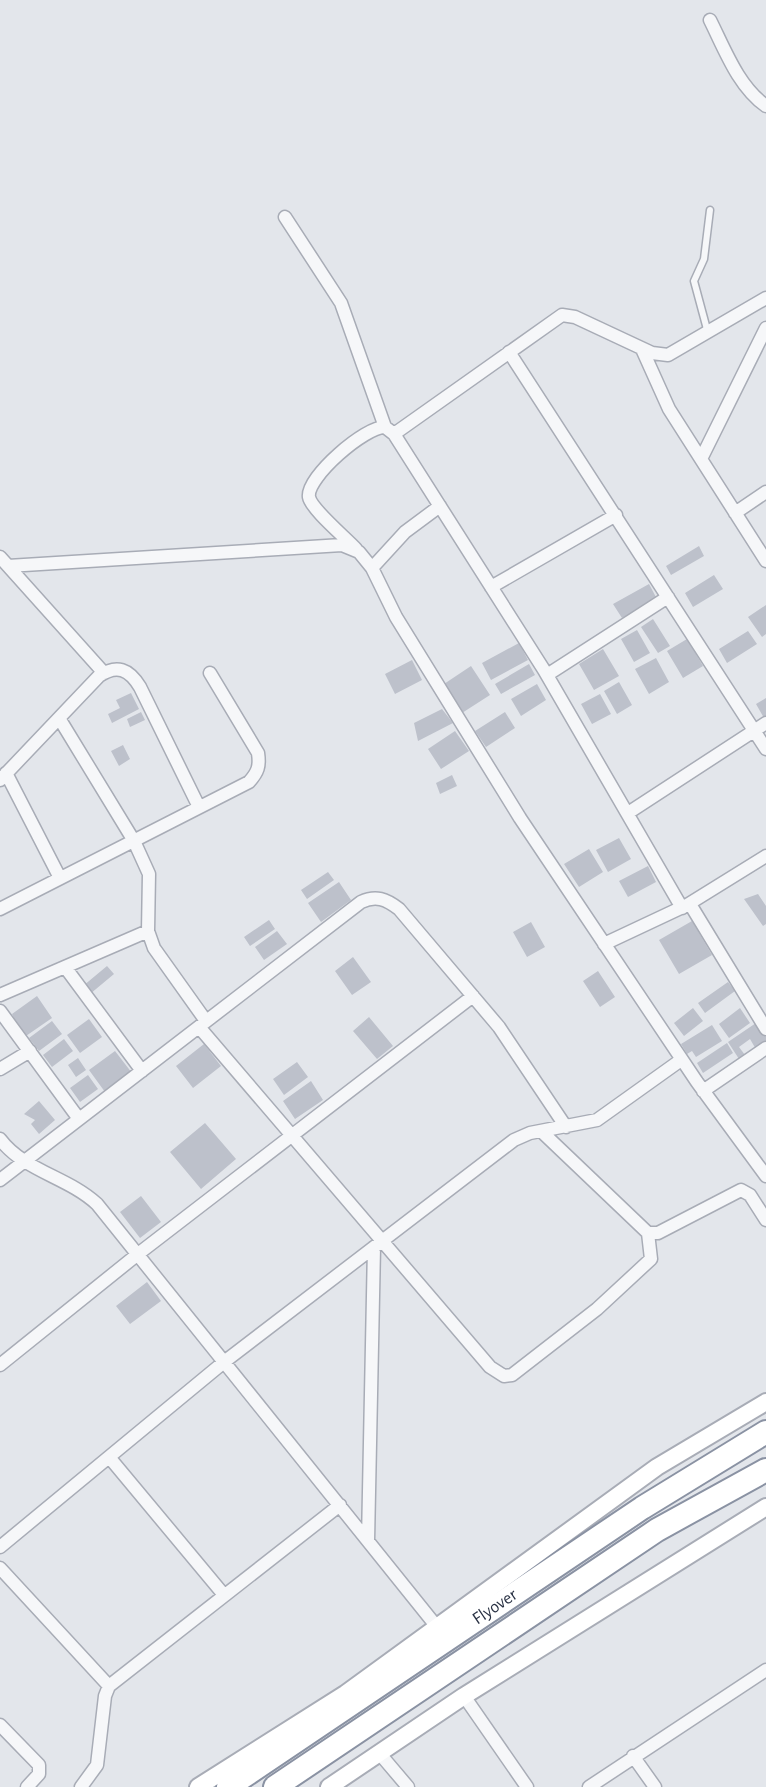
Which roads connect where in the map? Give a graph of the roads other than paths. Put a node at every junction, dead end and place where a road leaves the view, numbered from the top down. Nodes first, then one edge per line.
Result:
1 (710, 20) dead end
2 (766, 106) edge
3 (710, 210) dead end
4 (285, 217) dead end
5 (766, 298) edge
6 (766, 328) edge
7 (708, 333) junction
8 (642, 349) junction
9 (509, 352) junction
10 (389, 430) junction
11 (701, 459) junction
12 (766, 492) edge
13 (440, 506) junction
14 (735, 513) junction
15 (616, 515) junction
16 (359, 552) junction
17 (766, 561) edge
18 (4, 562) edge
19 (372, 568) junction
20 (491, 587) junction
21 (668, 597) junction
22 (104, 673) junction
23 (210, 673) dead end
24 (547, 675) junction
25 (59, 718) junction
26 (766, 723) edge
27 (754, 731) junction
28 (766, 749) edge
29 (3, 777) edge
30 (199, 807) junction
31 (627, 813) junction
32 (134, 841) junction
33 (766, 856) edge
34 (60, 878) junction
35 (686, 906) junction
36 (0, 909) edge
37 (148, 931) junction
38 (604, 944) junction
39 (65, 967) junction
40 (0, 995) edge
41 (473, 996) junction
42 (0, 1011) edge
43 (202, 1024) junction
44 (766, 1029) edge
45 (766, 1048) edge
46 (30, 1052) junction
47 (681, 1060) junction
48 (0, 1069) edge
49 (142, 1071) junction
50 (703, 1091) junction
51 (79, 1119) junction
52 (566, 1127) junction
53 (541, 1131) junction
54 (291, 1136) junction
55 (0, 1138) edge
56 (24, 1162) junction
57 (766, 1176) edge
58 (0, 1180) edge
59 (766, 1221) edge
60 (648, 1233) junction
61 (378, 1244) junction
62 (138, 1254) junction
63 (224, 1362) junction
64 (0, 1365) edge
65 (766, 1402) edge
66 (766, 1432) edge
67 (109, 1457) junction
68 (766, 1470) edge
69 (340, 1505) junction
70 (766, 1507) edge
71 (368, 1541) junction
72 (0, 1547) edge
73 (0, 1568) edge
74 (224, 1595) junction
75 (437, 1627) junction
76 (766, 1670) edge
77 (109, 1686) junction
78 (464, 1696) junction
79 (0, 1725) edge
80 (380, 1754) junction
81 (633, 1756) junction
82 (27, 1787) edge
83 (81, 1787) edge
84 (198, 1787) edge
85 (228, 1787) edge
86 (275, 1787) edge
87 (329, 1787) edge
88 (408, 1787) edge
89 (527, 1787) edge
90 (589, 1787) edge
91 (656, 1787) edge

1 - 2 street
3 - 7 lane
4 - 10 street
5 - 7 street
6 - 11 street
7 - 8 street
8 - 9 street
8 - 11 street
9 - 10 street
9 - 15 street
10 - 13 street
10 - 16 street
11 - 14 street
12 - 14 street
13 - 19 street
13 - 20 street
14 - 17 street
15 - 20 street
15 - 21 street
16 - 18 street
16 - 19 street
18 - 22 street
19 - 38 street
20 - 24 street
21 - 24 street
21 - 27 street
22 - 25 street
22 - 30 street
23 - 30 street
24 - 31 street
25 - 29 street
25 - 32 street
26 - 27 street
27 - 28 street
27 - 31 street
29 - 34 street
30 - 32 street
31 - 35 street
32 - 34 street
32 - 37 street
33 - 35 street
34 - 36 street
35 - 38 street
35 - 44 street
37 - 39 street
37 - 43 street
38 - 47 street
39 - 40 street
39 - 49 street
41 - 43 street
41 - 52 street
41 - 54 street
42 - 46 street
43 - 49 street
43 - 54 street
45 - 50 street
46 - 48 street
46 - 51 street
47 - 50 street
47 - 52 street
49 - 51 street
50 - 57 street
51 - 56 street
52 - 53 street
53 - 60 street
53 - 61 street
54 - 61 street
54 - 62 street
55 - 56 street
56 - 58 street
56 - 62 street
59 - 60 street
60 - 61 street
61 - 63 street
61 - 71 street
62 - 63 street
62 - 64 street
63 - 67 street
63 - 69 street
65 - 75 main road
66 - 85 highway, Flyover
67 - 72 street
67 - 74 street
68 - 86 highway, Flyover
69 - 71 street
69 - 74 street
70 - 78 main road
71 - 75 street
73 - 77 street
74 - 77 street
75 - 84 main road
76 - 81 street
77 - 83 street
78 - 80 main road
78 - 89 street
79 - 82 street
80 - 87 main road
80 - 88 street
81 - 90 street
81 - 91 street

